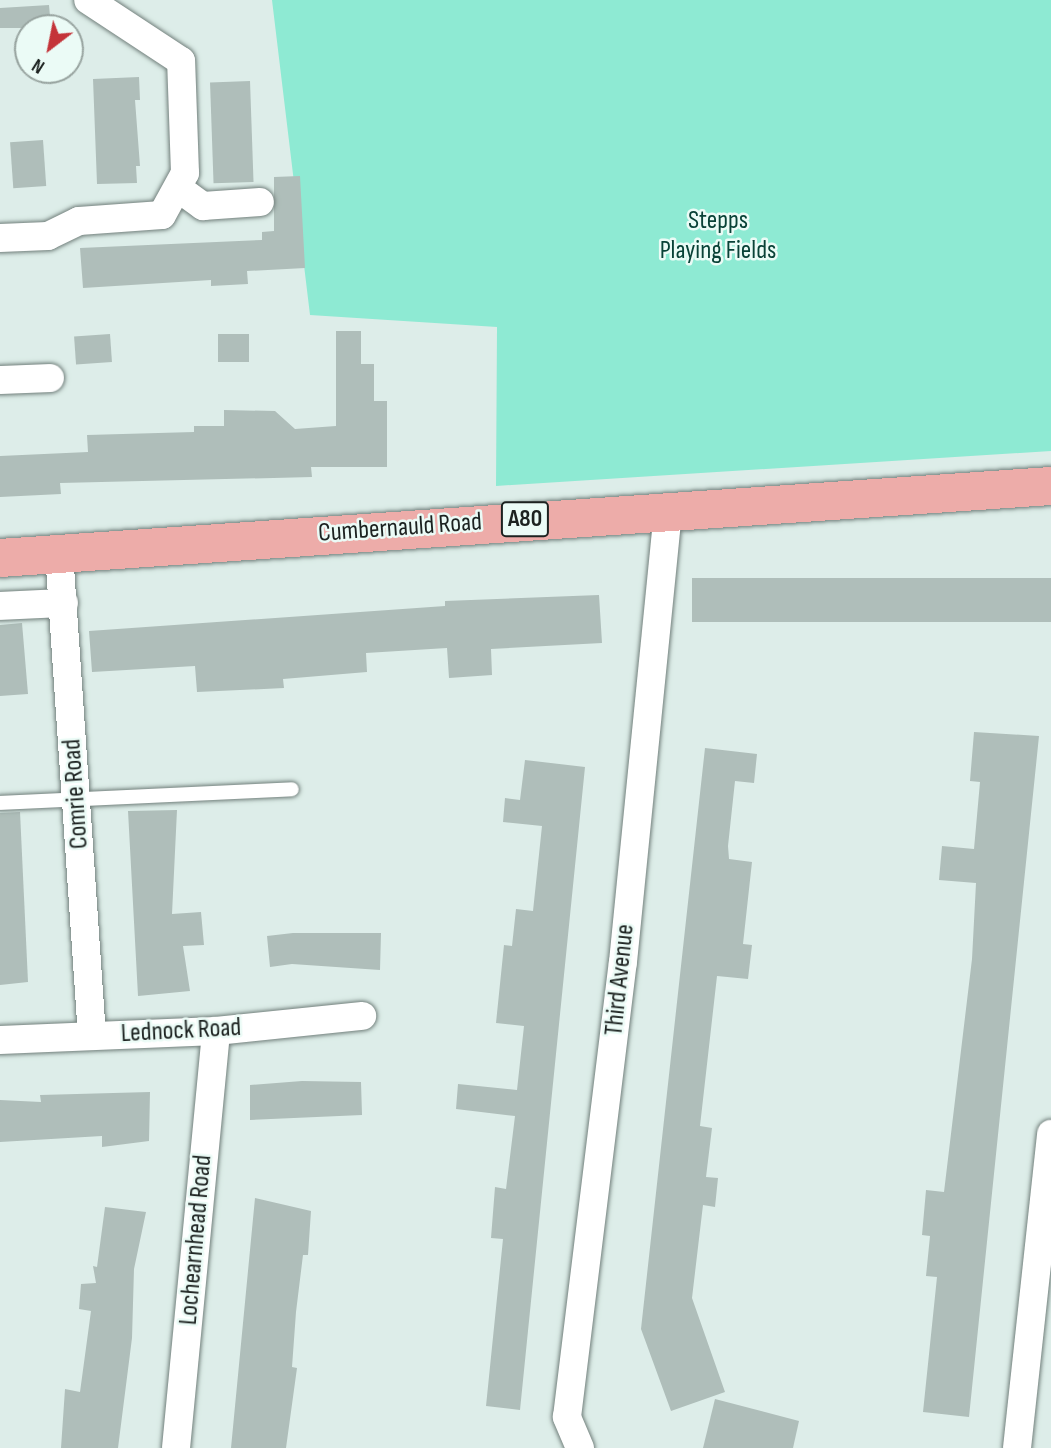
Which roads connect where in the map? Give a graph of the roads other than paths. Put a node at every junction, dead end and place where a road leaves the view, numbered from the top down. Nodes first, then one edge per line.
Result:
1 (88, 0) edge
2 (178, 188) junction
3 (260, 202) dead end
4 (0, 238) edge
5 (50, 378) dead end
6 (0, 380) edge
7 (1051, 486) edge
8 (668, 509) junction
9 (59, 552) junction
10 (0, 558) edge
11 (64, 603) junction
12 (0, 606) edge
13 (292, 789) dead end
14 (77, 799) junction
15 (0, 803) edge
16 (362, 1016) dead end
17 (216, 1031) junction
18 (92, 1036) junction
19 (0, 1040) edge
20 (1051, 1135) edge
21 (176, 1448) edge
22 (580, 1448) edge
23 (1017, 1448) edge

1 - 2 street
2 - 3 street
2 - 4 street
5 - 6 street
7 - 8 main road, Cumbernauld Road / A80
8 - 9 main road, Cumbernauld Road / A80
8 - 22 street, Third Avenue
9 - 10 main road, Cumbernauld Road / A80
9 - 11 street, Comrie Road
11 - 12 street
11 - 14 street, Comrie Road
13 - 14 lane
14 - 15 lane
14 - 18 street, Comrie Road
16 - 17 street, Lednock Road
17 - 18 street, Lednock Road
17 - 21 street, Lochearnhead Road
18 - 19 street, Lednock Road
20 - 23 street

